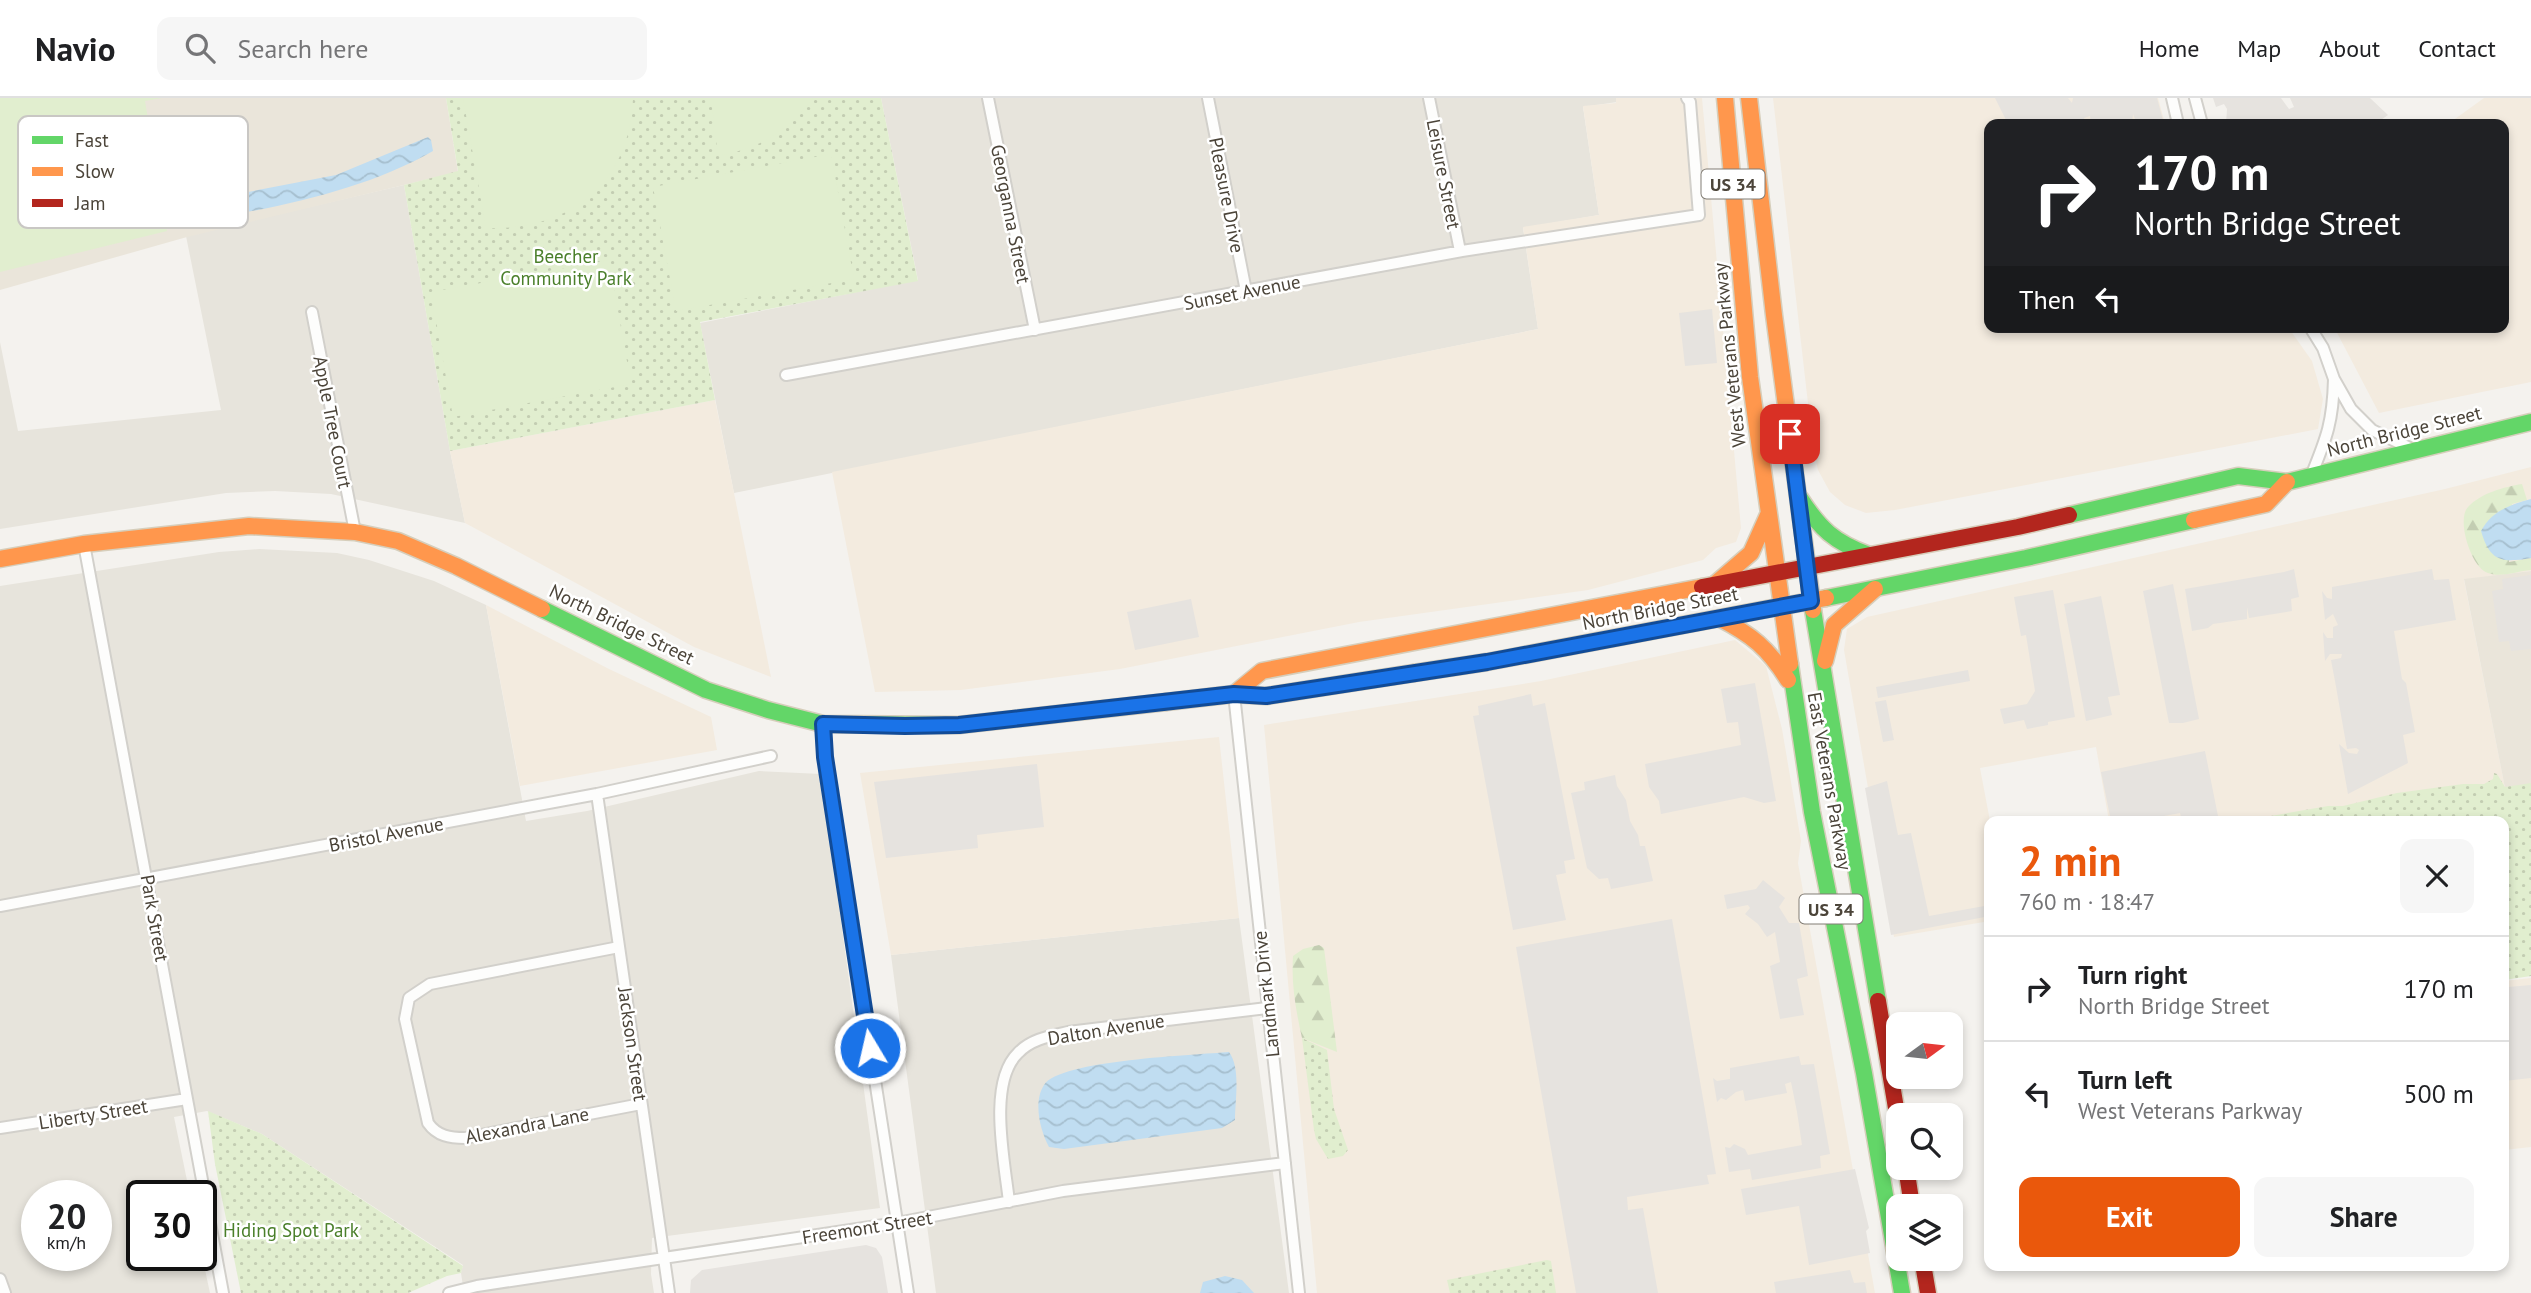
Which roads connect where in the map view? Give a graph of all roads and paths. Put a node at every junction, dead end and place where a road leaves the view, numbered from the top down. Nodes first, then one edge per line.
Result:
1 (988, 98) edge
2 (1208, 98) edge
3 (1429, 98) edge
4 (1687, 98) edge
5 (1725, 98) edge
6 (1749, 98) edge
7 (2172, 98) edge
8 (2195, 98) edge
9 (2177, 119) edge
10 (2201, 119) edge
11 (1460, 251) junction
12 (1246, 291) junction
13 (312, 312) dead end
14 (1035, 330) junction
15 (2314, 333) edge
16 (786, 375) dead end
17 (2334, 379) junction
18 (2531, 422) edge
19 (2414, 450) junction
20 (2311, 475) junction
21 (2287, 482) junction
22 (1798, 495) junction
23 (1769, 513) junction
24 (355, 532) junction
25 (85, 544) junction
26 (1871, 556) junction
27 (0, 559) edge
28 (1807, 568) junction
29 (1777, 574) junction
30 (1712, 587) junction
31 (1875, 589) junction
32 (1811, 601) junction
33 (1781, 606) junction
34 (1719, 618) junction
35 (1823, 677) junction
36 (1793, 687) junction
37 (1234, 694) junction
38 (823, 724) junction
39 (771, 756) dead end
40 (597, 794) junction
41 (148, 880) junction
42 (0, 906) edge
43 (619, 947) junction
44 (1267, 1008) junction
45 (187, 1099) junction
46 (1895, 1103) edge
47 (641, 1104) junction
48 (0, 1128) edge
49 (1285, 1163) junction
50 (1009, 1202) junction
51 (897, 1223) junction
52 (663, 1258) junction
53 (1924, 1271) edge
54 (0, 1279) edge
55 (5, 1293) edge
56 (223, 1293) edge
57 (449, 1293) edge
58 (669, 1293) edge
59 (908, 1293) edge
60 (1298, 1293) edge
61 (1902, 1293) edge
62 (1928, 1293) edge

1 - 14 street, Georganna Street
2 - 12 street, Pleasure Drive
3 - 11 street, Leisure Street
4 - 11 street, Sunset Avenue
5 - 23 main road, West Veterans Parkway / US 34
6 - 22 main road, US 34
7 - 9 street
8 - 10 street
11 - 12 street, Sunset Avenue
12 - 14 street, Sunset Avenue
13 - 24 street, Apple Tree Court
14 - 16 street, Sunset Avenue
15 - 17 street
17 - 19 street
17 - 20 street
18 - 19 main road, North Bridge Street
19 - 20 main road, North Bridge Street
20 - 21 main road, North Bridge Street
21 - 26 main road, North Bridge Street
21 - 31 main road, North Bridge Street
22 - 26 main road
22 - 28 main road, US 34
23 - 29 main road, West Veterans Parkway / US 34
23 - 30 main road
24 - 25 main road, North Bridge Street
24 - 38 main road, North Bridge Street
25 - 27 main road, North Bridge Street
25 - 41 street, Park Street
26 - 28 main road, North Bridge Street
28 - 29 main road, North Bridge Street
28 - 32 main road, US 34
29 - 30 main road, North Bridge Street
29 - 33 main road, West Veterans Parkway / US 34
30 - 37 main road, North Bridge Street
31 - 32 main road, North Bridge Street
31 - 35 main road
32 - 33 main road, North Bridge Street
32 - 35 main road, East Veterans Parkway / US 34
33 - 34 main road, North Bridge Street
33 - 36 main road, East Veterans Parkway / US 34
34 - 36 main road
34 - 37 main road, North Bridge Street
35 - 46 main road, East Veterans Parkway / US 34
36 - 61 main road, East Veterans Parkway / US 34
37 - 38 main road, North Bridge Street
37 - 44 street, Landmark Drive
38 - 51 street
39 - 40 street, Bristol Avenue
40 - 41 street, Bristol Avenue
40 - 43 street, Jackson Street
41 - 42 street, Bristol Avenue
41 - 45 street, Park Street
43 - 47 street, Jackson Street
43 - 47 street, Alexandra Lane
44 - 49 street, Landmark Drive
44 - 50 street, Dalton Avenue
45 - 48 street, Liberty Street
45 - 56 street, Park Street
47 - 52 street, Jackson Street
49 - 50 street, Freemont Street
49 - 60 street, Landmark Drive
50 - 51 street, Freemont Street
51 - 52 street, Freemont Street
51 - 59 street
52 - 57 street, Freemont Street
52 - 58 street, Jackson Street
53 - 62 main road
54 - 55 street

